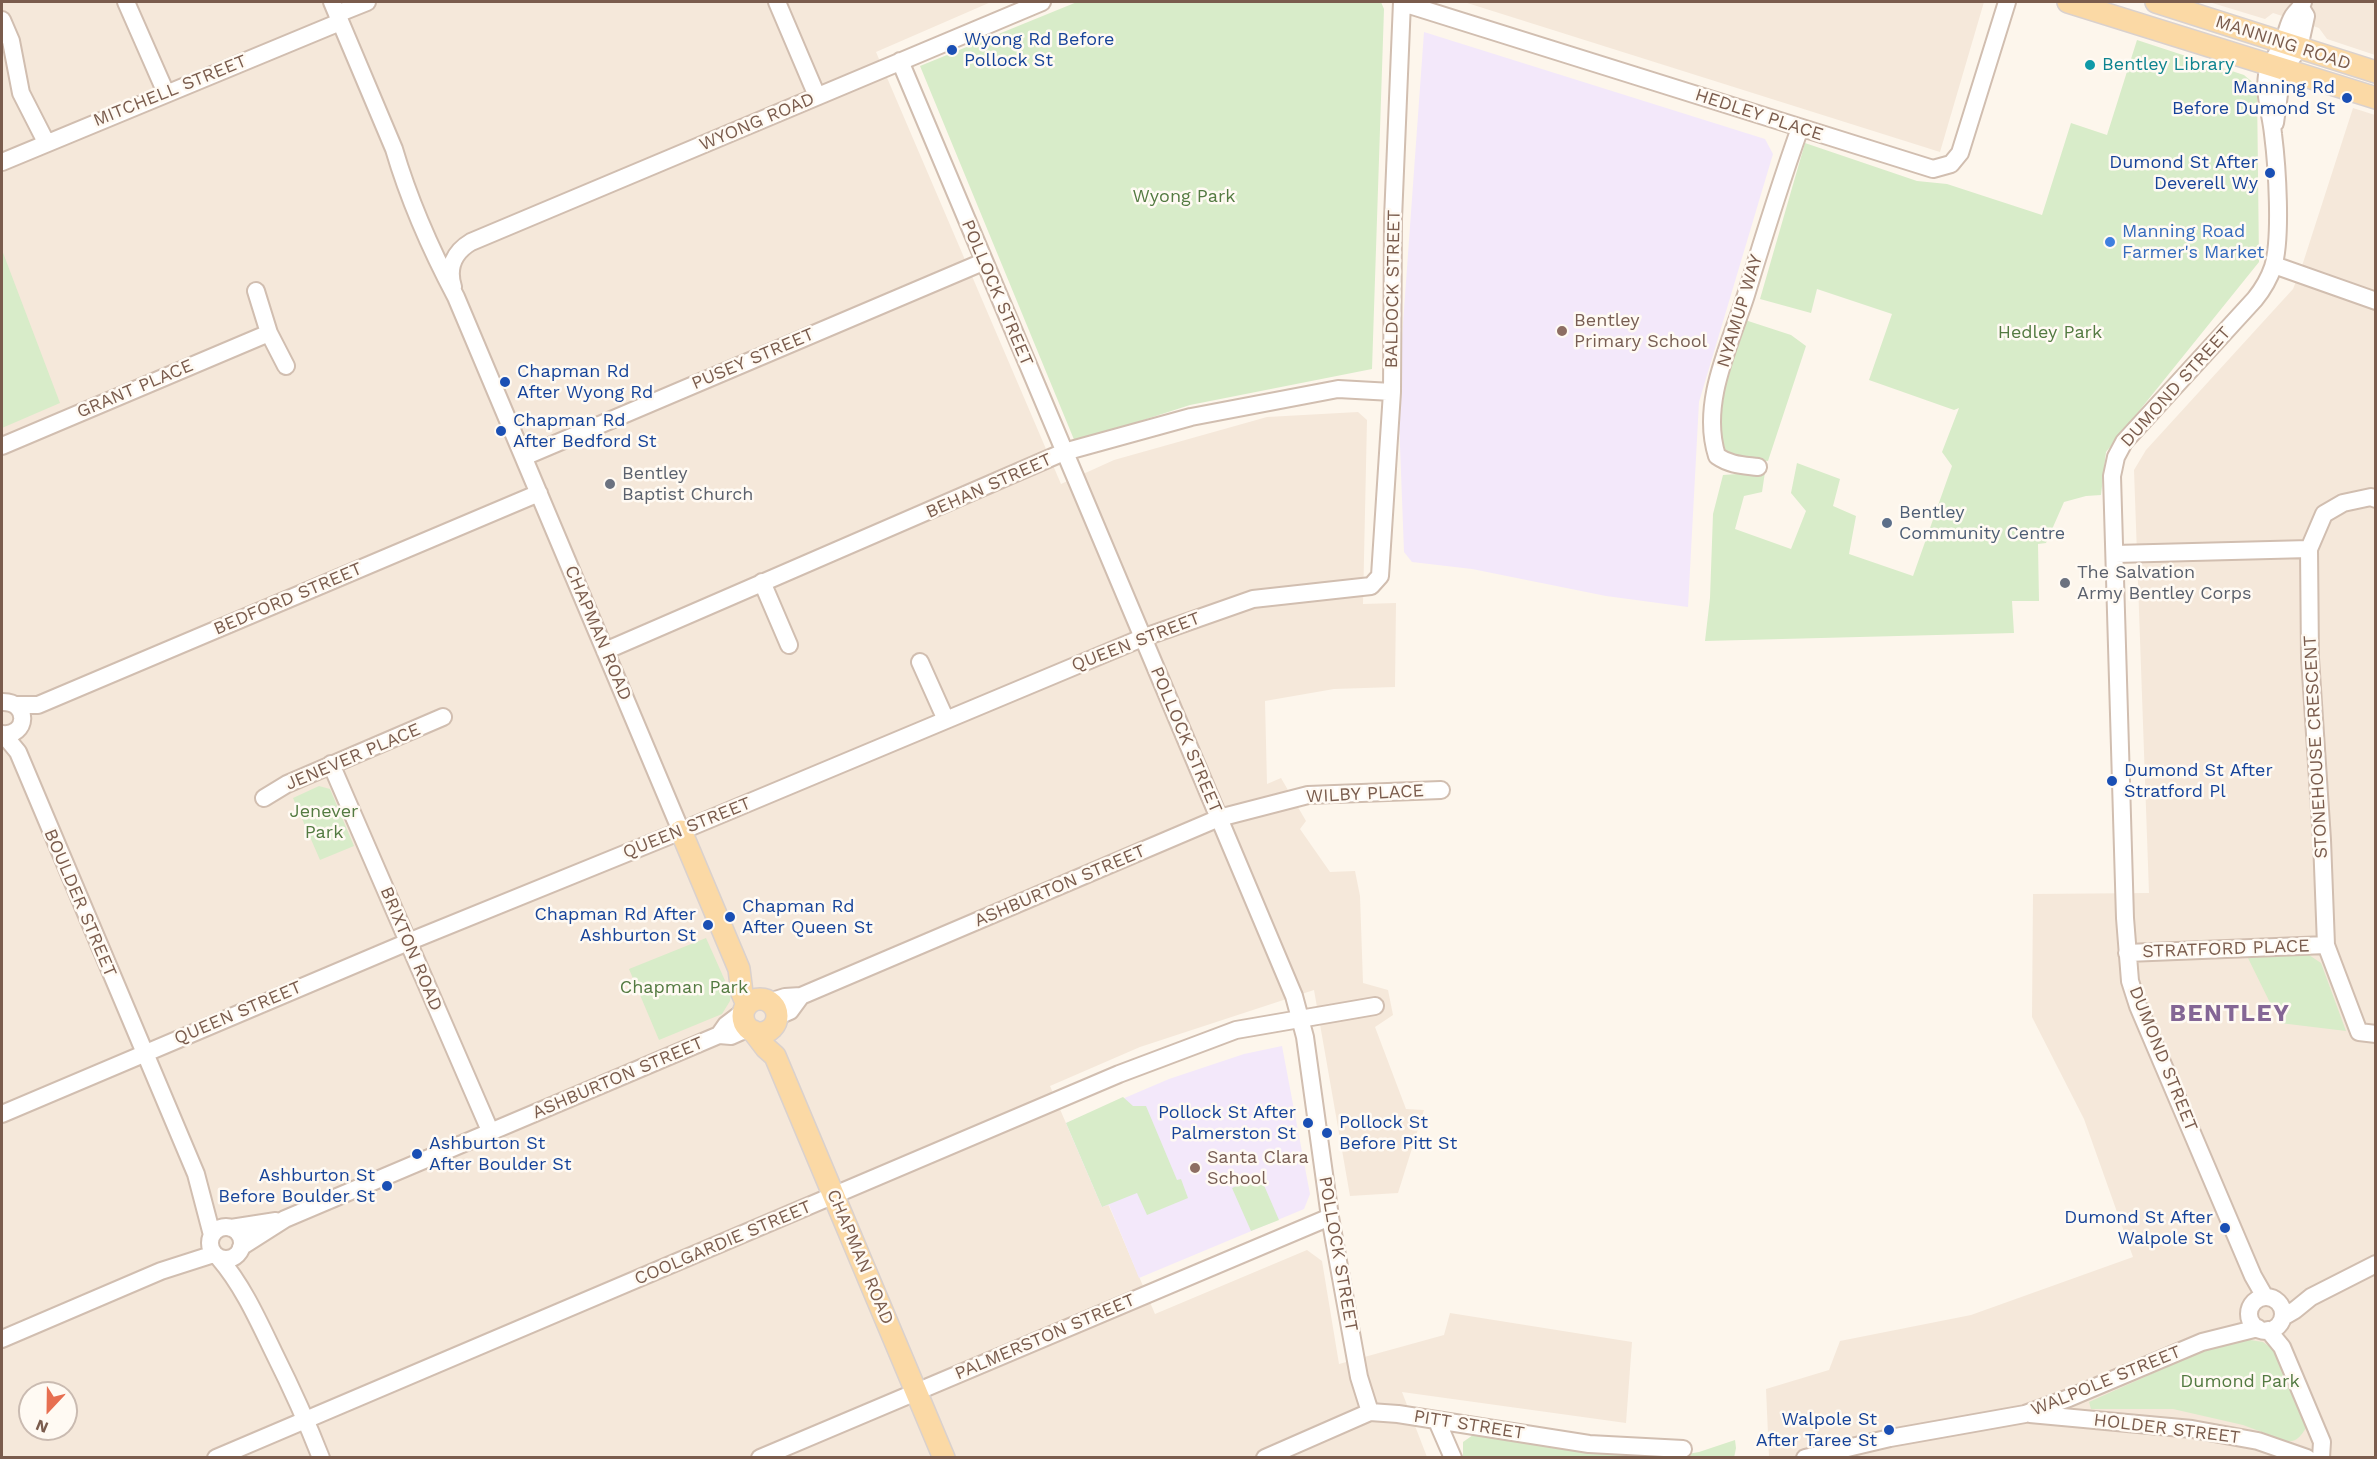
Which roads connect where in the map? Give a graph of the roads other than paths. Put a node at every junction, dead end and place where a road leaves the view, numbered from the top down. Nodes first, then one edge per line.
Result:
1 (126, 2) edge
2 (367, 2) edge
3 (777, 2) edge
4 (1042, 2) edge
5 (1402, 2) edge
6 (2007, 2) edge
7 (2068, 2) edge
8 (2156, 2) edge
9 (2302, 5) edge
10 (336, 12) edge
11 (2, 20) edge
12 (2291, 46) junction
13 (900, 61) junction
14 (2277, 67) junction
15 (2376, 72) edge
16 (166, 93) junction
17 (817, 96) junction
18 (2376, 98) edge
19 (1800, 128) junction
20 (46, 142) junction
21 (2, 162) edge
22 (471, 242) joint
23 (984, 262) junction
24 (2274, 265) junction
25 (256, 291) dead end
26 (456, 297) junction
27 (2376, 301) edge
28 (269, 333) junction
29 (286, 366) dead end
30 (1392, 392) junction
31 (2, 446) edge
32 (1064, 452) junction
33 (524, 457) junction
34 (1758, 467) dead end
35 (539, 493) junction
36 (2376, 499) edge
37 (2309, 549) junction
38 (2115, 554) junction
39 (1380, 576) joint
40 (762, 582) junction
41 (1142, 638) junction
42 (789, 645) dead end
43 (605, 651) junction
44 (920, 663) dead end
45 (9, 715) edge
46 (443, 717) dead end
47 (946, 720) junction
48 (331, 764) junction
49 (1441, 790) dead end
50 (264, 798) dead end
51 (1219, 818) junction
52 (681, 831) junction
53 (408, 942) junction
54 (2326, 945) junction
55 (2127, 952) junction
56 (1375, 1006) dead end
57 (759, 1015) junction
58 (1300, 1017) junction
59 (2367, 1033) edge
60 (144, 1053) junction
61 (2, 1114) edge
62 (491, 1133) junction
63 (196, 1174) junction
64 (835, 1196) junction
65 (1330, 1217) junction
66 (285, 1220) junction
67 (230, 1228) junction
68 (214, 1246) junction
69 (241, 1248) junction
70 (2376, 1264) edge
71 (2311, 1297) junction
72 (2262, 1302) junction
73 (251, 1305) junction
74 (2273, 1324) junction
75 (2229, 1334) junction
76 (2, 1339) edge
77 (917, 1392) junction
78 (1370, 1412) junction
79 (2025, 1414) junction
80 (306, 1420) junction
81 (1437, 1421) junction
82 (1683, 1449) dead end
83 (216, 1458) edge
84 (321, 1458) edge
85 (760, 1458) edge
86 (944, 1458) edge
87 (1265, 1458) edge
88 (1453, 1458) edge
89 (1805, 1458) edge
90 (2307, 1458) edge
91 (2321, 1458) edge

1 - 16 street
2 - 10 street, MITCHELL STREET
3 - 17 street
4 - 13 street, WYONG ROAD
5 - 19 street, HEDLEY PLACE
5 - 30 street, BALDOCK STREET
6 - 19 street, HEDLEY PLACE
7 - 14 main road, MANNING ROAD
8 - 12 main road, MANNING ROAD
9 - 12 street
10 - 16 street, MITCHELL STREET
10 - 26 street, CHAPMAN ROAD
11 - 20 street
12 - 14 street, DUMOND STREET
12 - 15 main road, MANNING ROAD
13 - 17 street, WYONG ROAD
13 - 23 street, POLLOCK STREET
14 - 18 main road, MANNING ROAD
14 - 24 street, DUMOND STREET
16 - 20 street, MITCHELL STREET
17 - 22 street, WYONG ROAD
19 - 34 street, NYAMUP WAY
20 - 21 street, MITCHELL STREET
22 - 26 street, CHAPMAN ROAD
23 - 32 street, POLLOCK STREET
23 - 33 street, PUSEY STREET
24 - 27 street
24 - 38 street, DUMOND STREET
25 - 28 street
26 - 33 street, CHAPMAN ROAD
28 - 29 street
28 - 31 street, GRANT PLACE
30 - 32 street, BEHAN STREET
30 - 39 street, BALDOCK STREET
32 - 40 street, BEHAN STREET
32 - 41 street, POLLOCK STREET
33 - 35 street, CHAPMAN ROAD
35 - 43 street, CHAPMAN ROAD
35 - 45 street, BEDFORD STREET
36 - 37 street, STONEHOUSE CRESCENT
37 - 38 street
37 - 54 street, STONEHOUSE CRESCENT
38 - 55 street, DUMOND STREET
39 - 41 street, QUEEN STREET
40 - 42 street
40 - 43 street, BEHAN STREET
41 - 47 street, QUEEN STREET
41 - 51 street, POLLOCK STREET
43 - 52 street, CHAPMAN ROAD
44 - 47 street
45 - 60 street, BOULDER STREET
46 - 48 street, JENEVER PLACE
47 - 52 street, QUEEN STREET
48 - 50 street, JENEVER PLACE
48 - 53 street, BRIXTON ROAD
49 - 51 street, WILBY PLACE
51 - 57 street, ASHBURTON STREET
51 - 58 street, POLLOCK STREET
52 - 53 street, QUEEN STREET
52 - 57 main road, CHAPMAN ROAD
53 - 60 street, QUEEN STREET
53 - 62 street, BRIXTON ROAD
54 - 55 street, STRATFORD PLACE
54 - 59 street, STONEHOUSE CRESCENT
55 - 72 street, DUMOND STREET
56 - 58 street, COOLGARDIE STREET
57 - 62 street, ASHBURTON STREET
57 - 64 main road, CHAPMAN ROAD
58 - 64 street, COOLGARDIE STREET
58 - 65 street, POLLOCK STREET
60 - 61 street, QUEEN STREET
60 - 63 street, BOULDER STREET
62 - 66 street, ASHBURTON STREET
63 - 67 street
63 - 68 street
64 - 77 main road, CHAPMAN ROAD
64 - 80 street, COOLGARDIE STREET
65 - 77 street, PALMERSTON STREET
65 - 78 street, POLLOCK STREET
66 - 67 street, ASHBURTON STREET
66 - 69 street, ASHBURTON STREET
67 - 68 street
67 - 69 street
68 - 69 street
68 - 73 street
68 - 76 street
69 - 73 street
70 - 71 street, WALPOLE STREET
71 - 72 street, WALPOLE STREET
71 - 74 street, WALPOLE STREET
72 - 74 street
72 - 74 street
72 - 75 street, WALPOLE STREET
73 - 80 street
74 - 75 street, WALPOLE STREET
74 - 91 street
75 - 79 street, WALPOLE STREET
77 - 85 street, PALMERSTON STREET
77 - 86 main road, CHAPMAN ROAD
78 - 81 street, PITT STREET
78 - 87 street, PITT STREET
79 - 89 street, WALPOLE STREET
79 - 90 street, HOLDER STREET
80 - 83 street, COOLGARDIE STREET
80 - 84 street
81 - 82 street, PITT STREET
81 - 88 street

